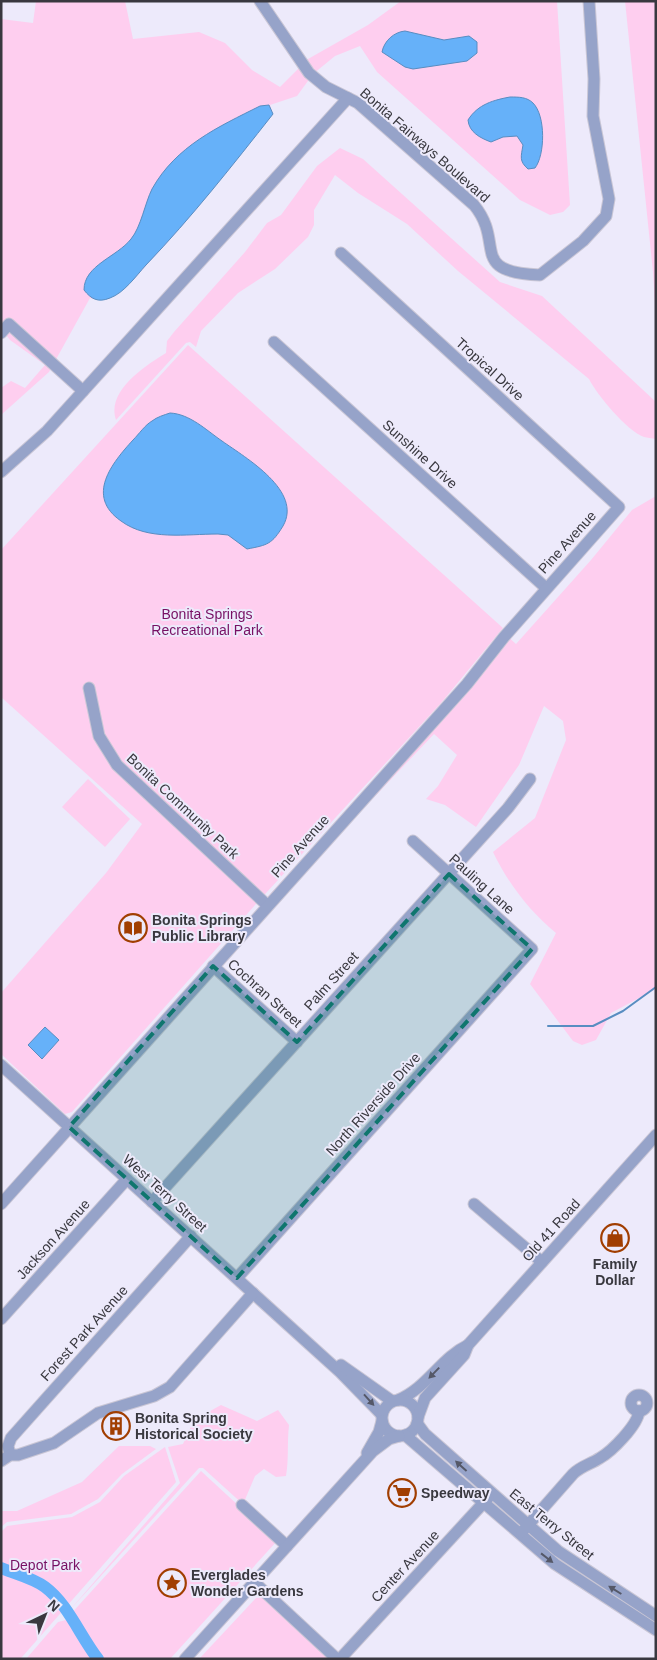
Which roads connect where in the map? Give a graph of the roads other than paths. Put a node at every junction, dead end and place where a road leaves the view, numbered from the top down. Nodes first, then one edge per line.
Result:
1 (260, 1) edge
2 (589, 1) edge
3 (348, 98) junction
4 (341, 253) dead end
5 (5, 329) edge
6 (274, 342) dead end
7 (83, 391) junction
8 (1, 472) edge
9 (619, 507) joint
10 (546, 588) junction
11 (89, 688) dead end
12 (530, 778) dead end
13 (413, 841) dead end
14 (449, 874) junction
15 (267, 905) junction
16 (532, 949) joint
17 (212, 966) junction
18 (297, 1042) junction
19 (1, 1065) edge
20 (69, 1127) junction
21 (656, 1136) edge
22 (127, 1179) junction
23 (152, 1202) junction
24 (1, 1204) edge
25 (474, 1204) dead end
26 (191, 1236) junction
27 (542, 1262) junction
28 (237, 1278) junction
29 (253, 1293) junction
30 (1, 1319) edge
31 (308, 1343) junction
32 (468, 1345) junction
33 (395, 1401) junction
34 (639, 1411) dead end
35 (382, 1418) junction
36 (417, 1420) junction
37 (402, 1435) junction
38 (6, 1458) edge
39 (352, 1474) junction
40 (491, 1494) junction
41 (483, 1504) junction
42 (242, 1506) dead end
43 (527, 1526) junction
44 (520, 1536) junction
45 (287, 1546) junction
46 (254, 1582) junction
47 (655, 1624) edge
48 (185, 1659) edge
49 (339, 1659) edge

1 - 3 street, Bonita Fairways Boulevard
2 - 3 street, Bonita Fairways Boulevard
3 - 7 street
4 - 9 street, Tropical Drive
5 - 7 street
6 - 10 street, Sunshine Drive
7 - 8 street
9 - 10 street, Pine Avenue
10 - 15 street, Pine Avenue
11 - 15 street, Bonita Community Park
12 - 14 street, Palm Street
13 - 14 street, Pauling Lane
14 - 16 street, Pauling Lane
14 - 18 street, Palm Street
15 - 17 street, Pine Avenue
16 - 28 street, North Riverside Drive
17 - 18 street, Cochran Street
17 - 20 street, Pine Avenue
18 - 23 street, Palm Street
19 - 20 street, West Terry Street
20 - 22 street, West Terry Street
20 - 24 street, Pine Avenue
21 - 27 street, Old 41 Road
22 - 23 street, West Terry Street
22 - 30 street, Jackson Avenue
23 - 26 street, West Terry Street
25 - 27 street
26 - 28 street, West Terry Street
26 - 38 street, Forest Park Avenue
27 - 32 street, Old 41 Road
28 - 29 street, West Terry Street
29 - 31 street, West Terry Street
29 - 38 street
31 - 33 street, West Terry Street
31 -> 35 street, West Terry Street
32 -> 33 street, Old 41 Road
32 - 36 street, Old 41 Road
33 - 35 street
33 - 36 street
34 - 43 street
35 - 37 street
35 - 39 street
36 - 37 street
40 -> 36 street, East Terry Street
37 - 39 street
37 - 41 street
39 - 45 street
40 - 41 street, Center Avenue
40 - 43 street, East Terry Street
41 - 44 street
41 - 49 street, Center Avenue
42 - 45 street
43 - 44 street
47 -> 43 street, East Terry Street
44 -> 47 street
45 - 46 street
46 - 48 street
46 - 49 street

